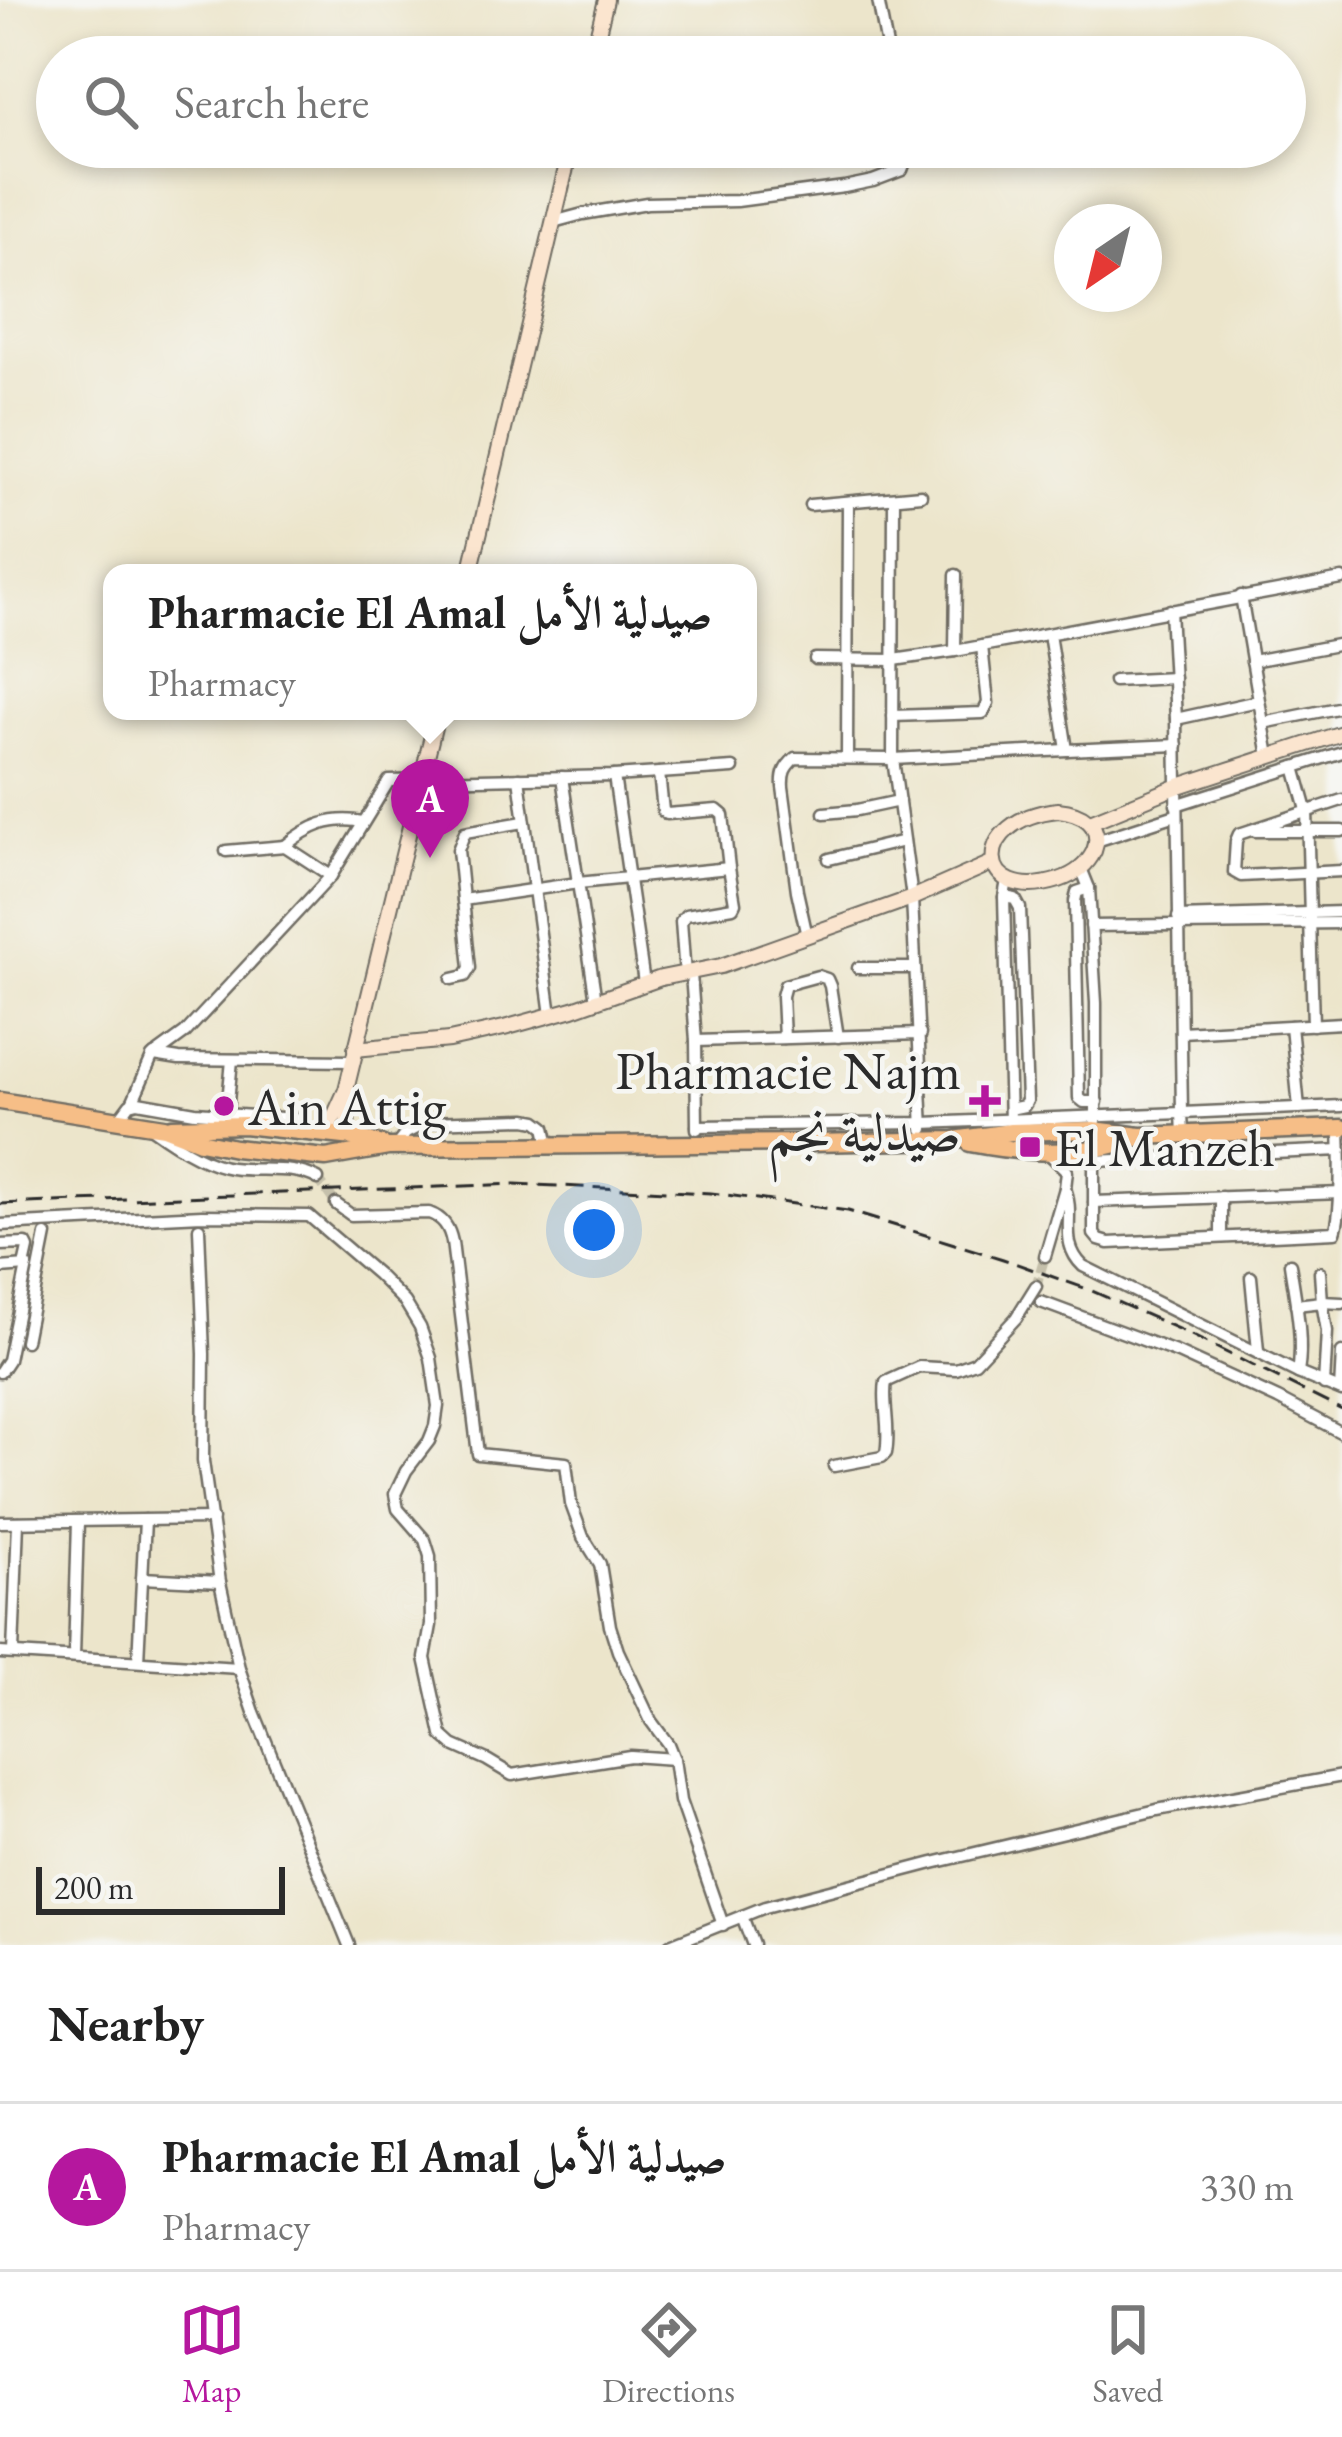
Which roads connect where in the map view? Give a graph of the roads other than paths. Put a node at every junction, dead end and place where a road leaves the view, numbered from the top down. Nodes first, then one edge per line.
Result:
1 (606, 0) edge
2 (878, 0) edge
3 (597, 36) edge
4 (885, 36) edge
5 (566, 168) edge
6 (903, 168) edge
7 (553, 222) junction
8 (921, 495) dead end
9 (894, 498) junction
10 (848, 502) junction
11 (810, 505) dead end
12 (472, 564) edge
13 (956, 575) dead end
14 (1341, 583) edge
15 (1240, 596) junction
16 (1170, 610) junction
17 (1049, 634) junction
18 (1342, 644) edge
19 (982, 646) junction
20 (955, 651) junction
21 (815, 659) dead end
22 (847, 660) junction
23 (894, 660) junction
24 (1252, 661) junction
25 (1174, 678) junction
26 (1114, 682) dead end
27 (1258, 701) junction
28 (1342, 707) edge
29 (893, 716) junction
30 (1176, 719) junction
31 (436, 720) edge
32 (1263, 723) junction
33 (1342, 733) edge
34 (1177, 745) junction
35 (1067, 750) junction
36 (1342, 752) edge
37 (1269, 756) junction
38 (847, 757) junction
39 (893, 759) junction
40 (1295, 767) junction
41 (734, 768) dead end
42 (659, 773) junction
43 (614, 776) junction
44 (519, 778) junction
45 (562, 778) junction
46 (422, 779) junction
47 (1176, 787) junction
48 (1342, 800) edge
49 (899, 801) junction
50 (1176, 810) junction
51 (1307, 810) junction
52 (824, 813) dead end
53 (524, 822) junction
54 (1090, 822) junction
55 (363, 823) junction
56 (1249, 830) junction
57 (1342, 831) edge
58 (1307, 832) junction
59 (904, 841) junction
60 (1096, 841) junction
61 (285, 846) junction
62 (226, 850) dead end
63 (829, 860) dead end
64 (994, 862) junction
65 (729, 868) junction
66 (1081, 868) junction
67 (1342, 871) edge
68 (1308, 874) junction
69 (331, 876) junction
70 (627, 878) junction
71 (1007, 880) junction
72 (578, 883) junction
73 (1089, 888) junction
74 (533, 890) junction
75 (1004, 897) junction
76 (912, 898) junction
77 (463, 901) junction
78 (1342, 912) edge
79 (1309, 918) junction
80 (1179, 922) junction
81 (1342, 923) edge
82 (1091, 926) junction
83 (807, 936) junction
84 (858, 968) dead end
85 (914, 968) junction
86 (688, 974) junction
87 (452, 979) dead end
88 (644, 983) junction
89 (1025, 999) junction
90 (596, 1000) junction
91 (1008, 1000) junction
92 (1096, 1003) junction
93 (1078, 1004) junction
94 (551, 1015) junction
95 (1342, 1023) edge
96 (1313, 1025) junction
97 (1291, 1026) junction
98 (1181, 1032) junction
99 (920, 1034) junction
100 (838, 1037) junction
101 (784, 1039) junction
102 (696, 1041) junction
103 (154, 1055) junction
104 (353, 1055) junction
105 (232, 1060) junction
106 (0, 1101) edge
107 (1097, 1102) junction
108 (132, 1103) junction
109 (1342, 1106) edge
110 (1298, 1108) junction
111 (1182, 1113) junction
112 (227, 1118) junction
113 (117, 1121) junction
114 (1095, 1123) junction
115 (156, 1126) junction
116 (1010, 1128) junction
117 (1341, 1128) edge
118 (923, 1132) junction
119 (328, 1134) junction
120 (697, 1135) junction
121 (1183, 1135) junction
122 (1140, 1136) junction
123 (392, 1146) junction
124 (229, 1147) junction
125 (1085, 1150) junction
126 (1341, 1150) edge
127 (1046, 1151) junction
128 (326, 1158) junction
129 (242, 1168) junction
130 (1067, 1171) junction
131 (318, 1179) tunnel mouth
132 (1065, 1188) junction
133 (1342, 1192) edge
134 (1221, 1197) junction
135 (1094, 1202) junction
136 (336, 1204) tunnel mouth
137 (0, 1225) edge
138 (199, 1228) dead end
139 (46, 1235) dead end
140 (1221, 1237) junction
141 (0, 1245) edge
142 (1045, 1256) tunnel mouth
143 (1290, 1264) dead end
144 (30, 1266) junction
145 (0, 1268) edge
146 (1320, 1272) dead end
147 (1251, 1277) dead end
148 (1036, 1286) tunnel mouth
149 (1041, 1302) dead end
150 (1322, 1302) junction
151 (1342, 1303) edge
152 (1296, 1305) junction
153 (25, 1341) dead end
154 (1258, 1351) junction
155 (1342, 1353) edge
156 (0, 1372) edge
157 (1298, 1373) junction
158 (1324, 1385) junction
159 (1341, 1391) edge
160 (1342, 1433) edge
161 (834, 1466) dead end
162 (212, 1519) junction
163 (145, 1520) junction
164 (78, 1521) junction
165 (0, 1522) edge
166 (18, 1522) junction
167 (142, 1579) junction
168 (220, 1582) junction
169 (6, 1653) edge
170 (74, 1657) junction
171 (138, 1661) junction
172 (239, 1668) junction
173 (674, 1759) junction
174 (1342, 1777) edge
175 (742, 1916) junction
176 (722, 1924) junction
177 (349, 1945) edge
178 (670, 1945) edge
179 (753, 1945) edge

1 - 3 street
2 - 4 street
5 - 7 street
6 - 7 street
7 - 12 street
8 - 9 street
9 - 10 street
9 - 23 street
10 - 11 street
10 - 22 street
13 - 20 street
14 - 15 street
15 - 16 street
15 - 24 street
16 - 17 street
16 - 25 street
17 - 19 street
17 - 35 street
18 - 24 street
19 - 20 street
19 - 29 street
20 - 23 street
21 - 22 street
22 - 23 street
22 - 38 street
23 - 29 street
24 - 27 street
25 - 26 street
25 - 30 street
27 - 30 street
27 - 32 street
28 - 32 street
29 - 39 street
30 - 34 street
31 - 46 street
32 - 37 street
33 - 37 street
34 - 35 street
34 - 47 street
35 - 39 street
36 - 40 street
37 - 47 street
38 - 39 street
38 - 83 street
39 - 49 street
40 - 50 street
40 - 51 street
41 - 42 street
42 - 43 street
42 - 65 street
43 - 45 street
43 - 70 street
44 - 45 street
44 - 46 street
44 - 53 street
45 - 72 street
46 - 55 street
46 - 104 street
47 - 50 street
47 - 54 street
48 - 51 street
49 - 52 street
49 - 59 street
50 - 60 street
50 - 80 street
51 - 56 street
51 - 58 street
53 - 74 street
53 - 77 street
54 - 60 street
54 - 64 street
55 - 61 street
55 - 69 street
56 - 58 street
56 - 68 street
57 - 58 street
58 - 68 street
59 - 63 street
59 - 76 street
60 - 66 street
61 - 62 street
61 - 69 street
64 - 71 street
64 - 76 street
65 - 70 street
65 - 86 street
66 - 71 street
66 - 73 street
67 - 68 street
68 - 79 street
69 - 103 street
70 - 72 street
70 - 88 street
71 - 75 street
72 - 74 street
72 - 90 street
73 - 82 street
73 - 93 street
74 - 77 street
74 - 94 street
75 - 89 street
75 - 91 street
76 - 83 street
76 - 85 street
77 - 87 street
78 - 79 street
79 - 80 street
79 - 81 street
79 - 96 street
80 - 82 street
80 - 98 street
82 - 92 street
83 - 86 street
84 - 85 street
85 - 99 street
86 - 88 street
86 - 102 street
88 - 90 street
89 - 91 street
89 - 116 street
90 - 94 street
91 - 116 street
92 - 93 street
92 - 107 street
93 - 107 street
94 - 104 street
95 - 96 street
96 - 97 street
97 - 98 street
97 - 110 street
98 - 111 street
99 - 100 street
99 - 118 street
100 - 101 street
100 - 101 street
101 - 102 street
102 - 120 street
103 - 105 street
103 - 108 street
104 - 105 street
104 - 119 street
105 - 112 street
106 - 113 main road
107 - 114 street
108 - 112 street
108 - 113 street
109 - 110 street
110 - 111 street
111 - 114 street
111 - 121 street
112 - 115 main road
112 - 119 main road
112 - 124 main road
113 - 115 main road
114 - 116 main road
114 - 122 main road
114 - 125 main road
115 - 124 main road
115 - 129 street
116 - 118 street
116 - 118 main road
116 - 127 main road
117 - 121 main road
117 - 126 street
118 - 120 main road
119 - 123 main road
119 - 128 main road
120 - 123 main road
121 - 122 main road
122 - 125 main road
123 - 128 main road
124 - 128 main road
124 - 129 street
125 - 127 main road
125 - 130 street
126 - 133 street
126 - 135 street
127 - 130 street
129 - 131 street
130 - 132 street
132 - 142 street
132 - 154 street
133 - 134 street
133 - 140 street
134 - 135 street
134 - 140 street
135 - 140 street
136 - 173 street
137 - 173 street
138 - 162 street
139 - 144 street
141 - 144 street
143 - 152 street
144 - 145 street
144 - 153 street
144 - 156 street
146 - 150 street
147 - 154 street
148 - 161 street
149 - 160 street
150 - 151 street
150 - 152 street
150 - 158 street
152 - 157 street
154 - 157 street
155 - 159 street
157 - 158 street
158 - 159 street
162 - 163 street
162 - 168 street
163 - 164 street
163 - 167 street
164 - 166 street
164 - 170 street
165 - 166 street
166 - 169 street
167 - 168 street
167 - 171 street
168 - 172 street
169 - 170 street
170 - 171 street
171 - 172 street
172 - 177 street
173 - 176 street
174 - 175 street
175 - 176 street
175 - 179 street
176 - 178 street

